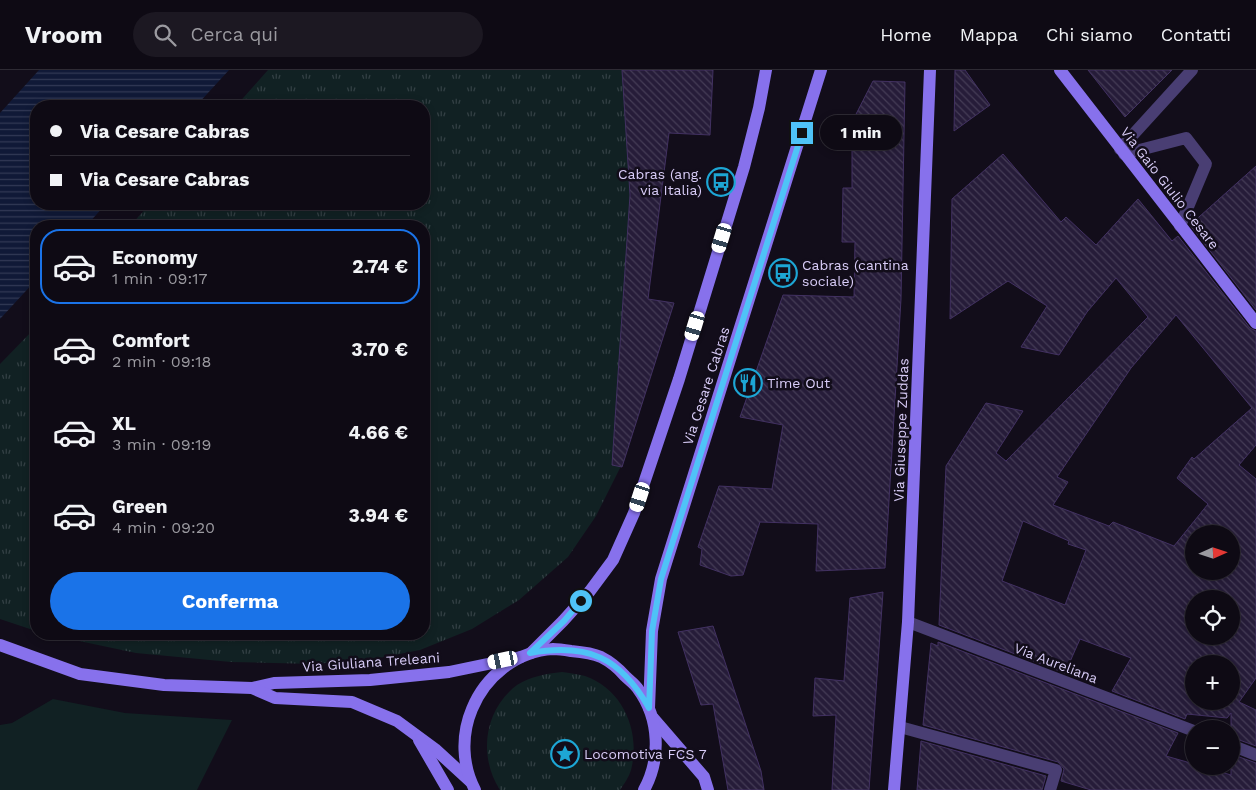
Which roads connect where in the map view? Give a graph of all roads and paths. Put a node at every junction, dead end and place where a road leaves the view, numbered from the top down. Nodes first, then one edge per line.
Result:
1 (766, 70) edge
2 (929, 70) edge
3 (1060, 70) edge
4 (1192, 70) edge
5 (822, 73) edge
6 (1122, 151) junction
7 (1180, 226) junction
8 (1256, 323) edge
9 (908, 622) junction
10 (0, 645) edge
11 (526, 655) junction
12 (252, 688) junction
13 (651, 713) junction
14 (900, 726) junction
15 (1185, 728) edge
16 (417, 736) junction
17 (1240, 749) edge
18 (1256, 755) edge
19 (472, 785) edge
20 (448, 790) edge
21 (644, 790) edge
22 (708, 790) edge
23 (894, 790) edge
24 (1050, 790) edge

1 - 11 street, Via Cesare Cabras
2 - 9 street, Via Giuseppe Zuddas
3 - 6 street, Via Gaio Giulio Cesare
4 - 6 street
5 - 13 street, Via Cesare Cabras
6 - 7 street, Via Gaio Giulio Cesare
6 - 7 street
7 - 8 street, Via Gaio Giulio Cesare
9 - 14 street, Via Giuseppe Zuddas
9 - 15 street, Via Aureliana
10 - 12 street, Via Giuliana Treleani
11 - 12 street, Via Giuliana Treleani
11 - 13 street, Via Giuliana Treleani
11 - 19 street
12 - 16 street, Via Giuliana Treleani
13 - 21 street
13 - 22 street
14 - 23 street, Via Giuseppe Zuddas
14 - 24 street
16 - 19 street, Via Giuliana Treleani
16 - 20 street, Via Giuliana Treleani
17 - 18 street

